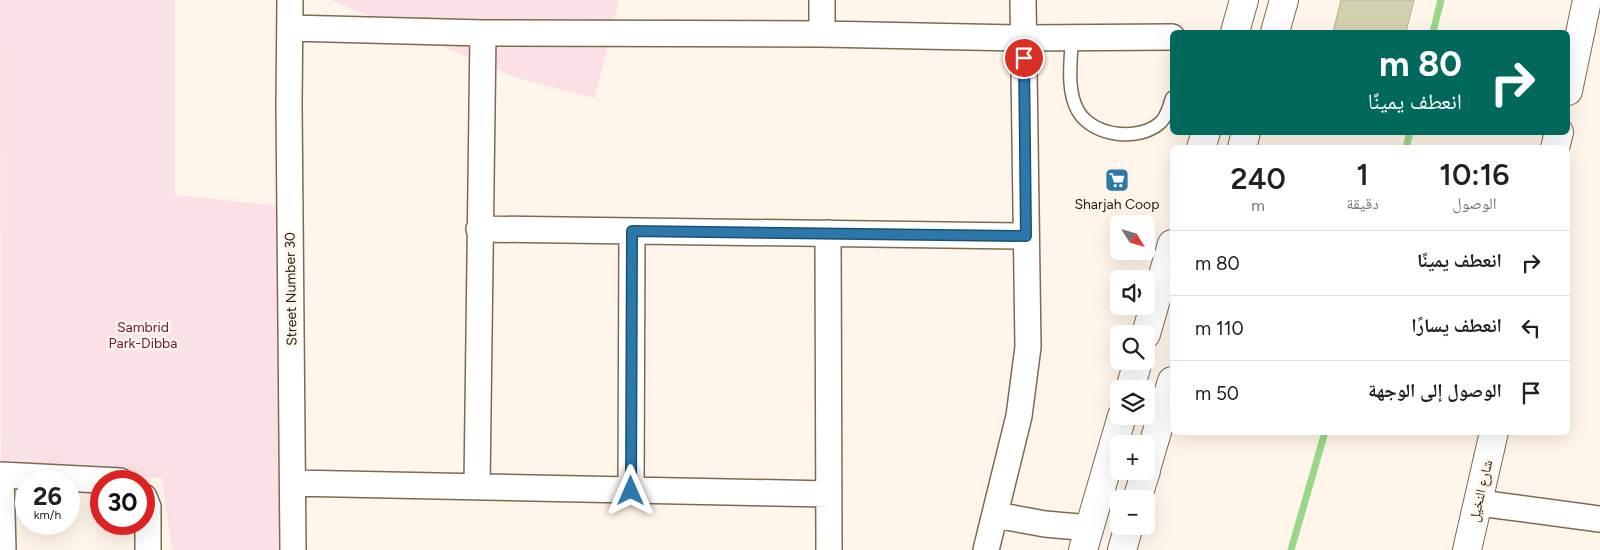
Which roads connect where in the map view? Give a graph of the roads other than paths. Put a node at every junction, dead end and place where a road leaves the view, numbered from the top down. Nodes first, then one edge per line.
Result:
1 (290, 0) edge
2 (822, 0) edge
3 (1023, 0) edge
4 (1244, 0) edge
5 (1284, 0) edge
6 (1587, 0) edge
7 (291, 28) junction
8 (1236, 30) edge
9 (1276, 30) edge
10 (483, 33) junction
11 (822, 34) junction
12 (1170, 36) edge
13 (1024, 38) junction
14 (1072, 38) junction
15 (1570, 81) edge
16 (1170, 103) edge
17 (479, 229) junction
18 (632, 231) junction
19 (828, 233) junction
20 (1026, 236) junction
21 (1170, 251) edge
22 (1149, 325) edge
23 (1170, 388) edge
24 (1119, 425) edge
25 (1493, 435) edge
26 (1155, 439) edge
27 (90, 480) edge
28 (293, 483) junction
29 (477, 486) junction
30 (631, 491) junction
31 (828, 494) junction
32 (1479, 503) junction
33 (996, 514) junction
34 (1600, 519) edge
35 (148, 535) edge
36 (1126, 535) edge
37 (1087, 539) edge
38 (3, 550) edge
39 (148, 550) edge
40 (293, 550) edge
41 (829, 550) edge
42 (986, 550) edge
43 (1122, 550) edge
44 (1467, 550) edge

1 - 7 street, Street Number 30
2 - 11 street
3 - 13 street
4 - 8 main road
5 - 9 main road
6 - 15 main road
7 - 10 street
7 - 28 street, Street Number 30
10 - 11 street
10 - 17 street
11 - 13 street
12 - 14 street
13 - 14 street
13 - 20 street
14 - 16 lane
17 - 18 street
17 - 29 street
18 - 19 street
18 - 30 street
19 - 20 street
19 - 31 street
20 - 33 street
21 - 22 main road
23 - 26 main road
24 - 37 main road
25 - 32 main road, شارع النخيل
27 - 38 street
28 - 29 street
28 - 40 street, Street Number 30
29 - 30 street
30 - 31 street
31 - 41 street
32 - 34 street
32 - 44 main road, شارع النخيل
33 - 37 street
33 - 42 street
35 - 39 street
36 - 43 main road

